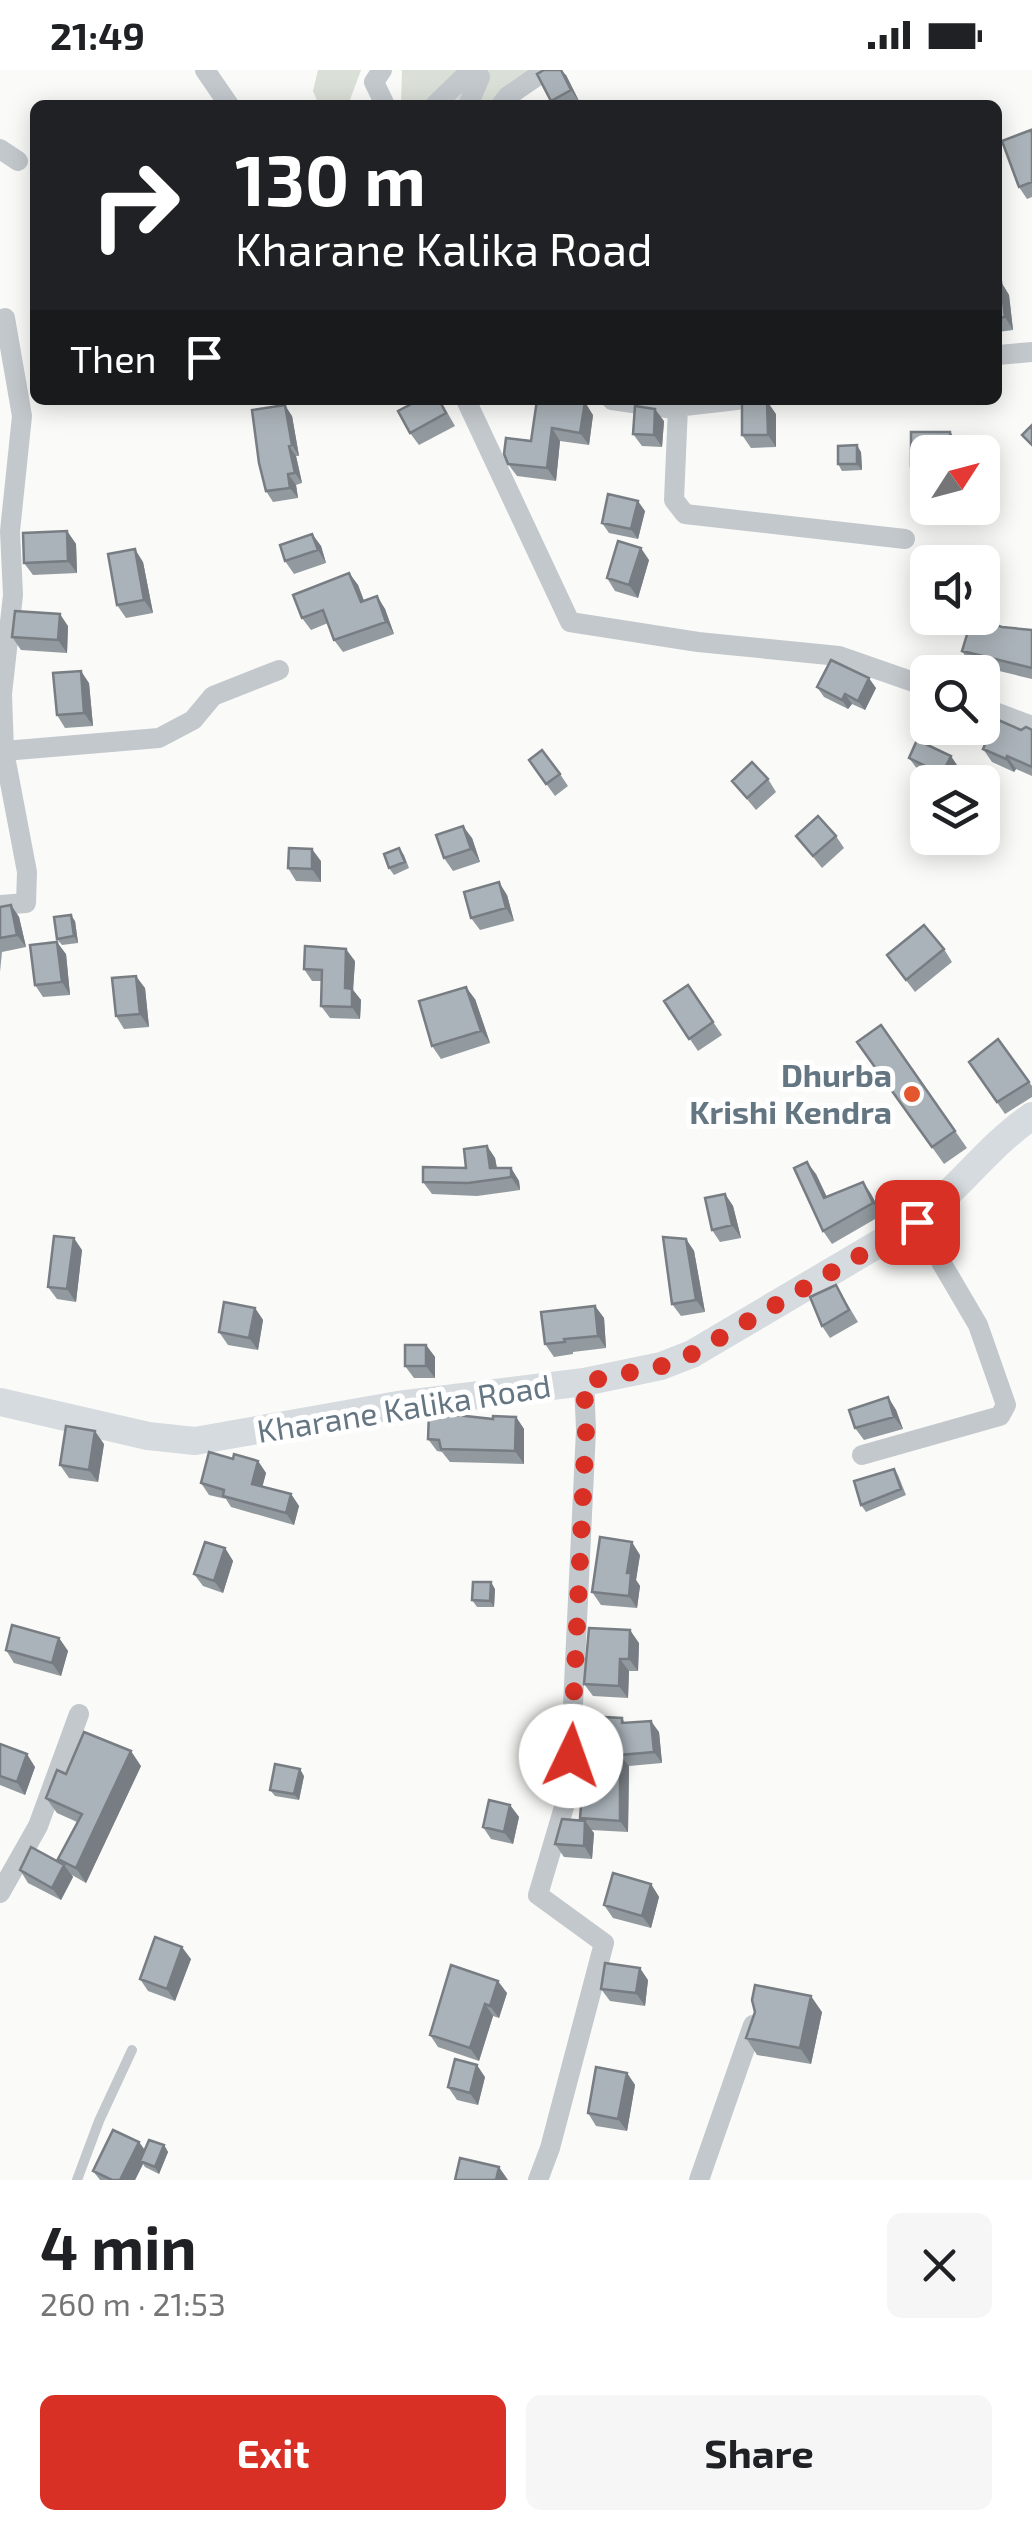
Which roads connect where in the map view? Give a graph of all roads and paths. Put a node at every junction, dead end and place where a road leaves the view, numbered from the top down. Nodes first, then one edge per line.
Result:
1 (205, 70) edge
2 (382, 70) edge
3 (472, 70) edge
4 (546, 70) edge
5 (226, 100) edge
6 (383, 100) edge
7 (440, 100) edge
8 (470, 100) edge
9 (505, 100) edge
10 (0, 148) edge
11 (18, 161) dead end
12 (5, 318) dead end
13 (1032, 352) edge
14 (1002, 356) edge
15 (468, 405) edge
16 (667, 405) edge
17 (688, 405) edge
18 (678, 406) junction
19 (904, 539) dead end
20 (279, 670) dead end
21 (910, 681) edge
22 (1000, 714) edge
23 (1032, 726) edge
24 (4, 751) junction
25 (0, 905) edge
26 (1032, 1116) edge
27 (917, 1222) junction
28 (584, 1382) junction
29 (0, 1402) edge
30 (862, 1455) dead end
31 (80, 1714) dead end
32 (0, 1893) edge
33 (753, 2026) edge
34 (132, 2050) dead end
35 (77, 2180) edge
36 (538, 2180) edge
37 (698, 2180) edge

1 - 5 street
2 - 6 street
3 - 7 street
3 - 8 street
4 - 9 street
10 - 11 street
12 - 24 street
13 - 14 street
15 - 21 street
16 - 18 street
17 - 18 street
18 - 19 street
20 - 24 street
22 - 23 street
24 - 25 street
26 - 27 street, Kharane Kalika Road
27 - 28 street, Kharane Kalika Road
27 - 30 street
28 - 29 street, Kharane Kalika Road
28 - 36 street
31 - 32 street
33 - 37 street
34 - 35 lane

